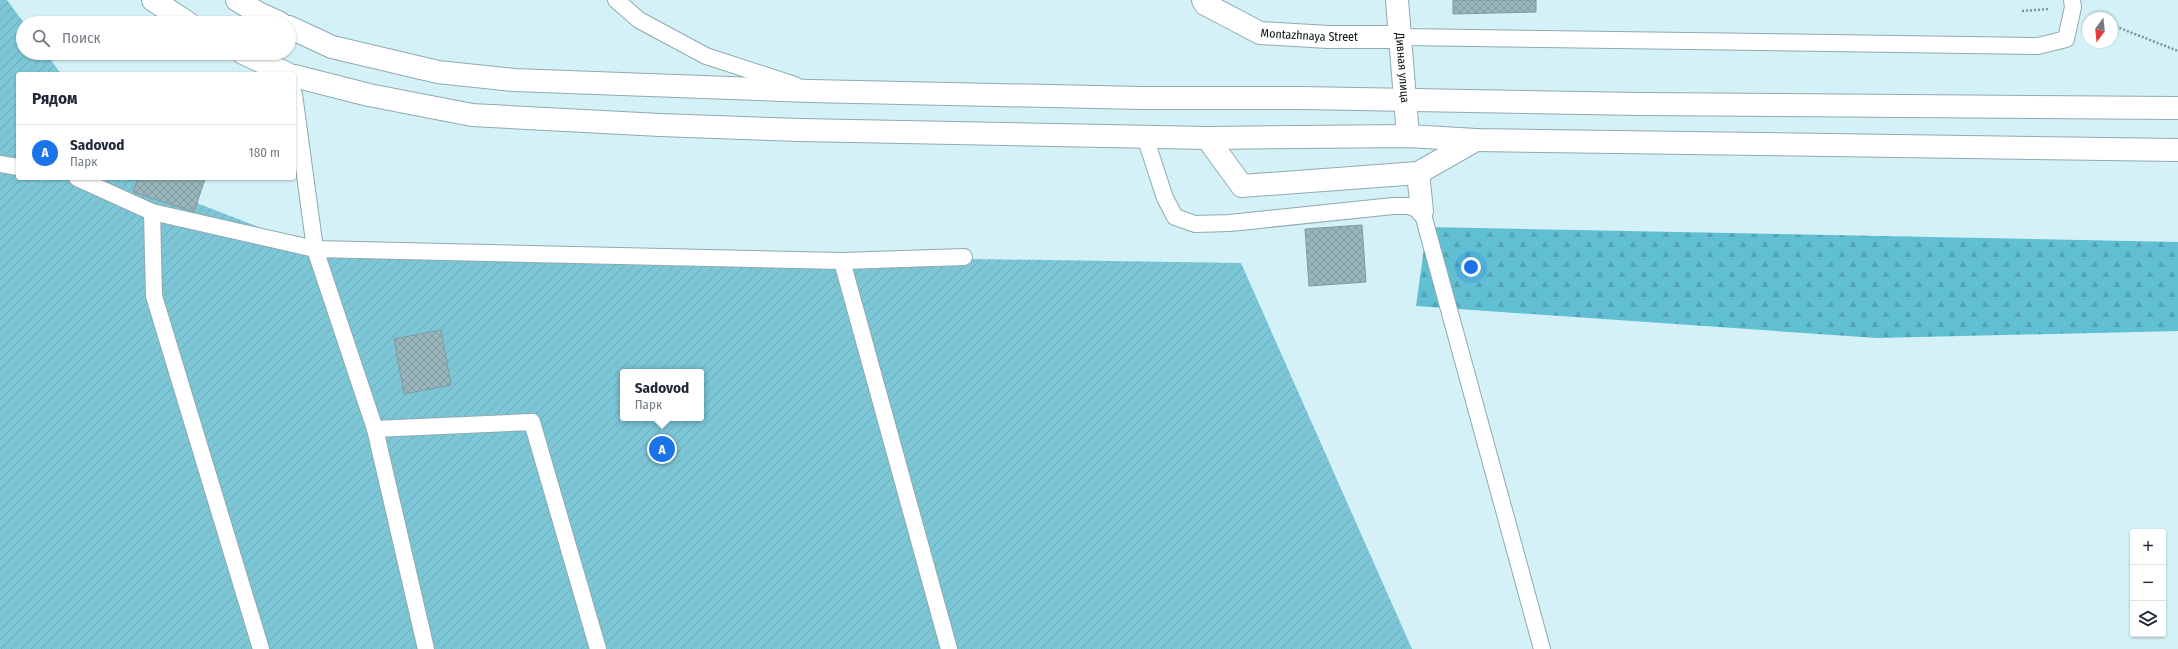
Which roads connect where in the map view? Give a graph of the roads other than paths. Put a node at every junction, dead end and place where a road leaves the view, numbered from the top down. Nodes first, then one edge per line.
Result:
1 (153, 0) edge
2 (237, 0) edge
3 (616, 0) edge
4 (1202, 0) edge
5 (1397, 0) edge
6 (2072, 0) edge
7 (177, 16) edge
8 (265, 16) edge
9 (296, 30) edge
10 (1401, 37) junction
11 (258, 60) edge
12 (284, 72) edge
13 (296, 77) edge
14 (810, 91) junction
15 (1406, 100) junction
16 (2178, 108) edge
17 (296, 109) edge
18 (1408, 136) junction
19 (1145, 137) junction
20 (1207, 138) junction
21 (1476, 140) junction
22 (2178, 150) edge
23 (0, 164) edge
24 (16, 167) edge
25 (1418, 173) junction
26 (81, 180) edge
27 (1422, 211) junction
28 (152, 212) junction
29 (315, 249) junction
30 (964, 257) dead end
31 (842, 261) junction
32 (375, 429) junction
33 (261, 649) edge
34 (426, 649) edge
35 (598, 649) edge
36 (949, 649) edge
37 (1542, 649) edge

1 - 7 main road
2 - 8 main road
3 - 14 lane
4 - 10 main road, Montazhnaya Street
5 - 10 main road, Дивная улица
6 - 10 lane
9 - 14 main road
10 - 15 main road, Дивная улица
11 - 12 main road
13 - 19 main road
14 - 15 main road
15 - 16 main road
15 - 18 main road, Дивная улица
17 - 29 lane
18 - 20 main road
18 - 21 main road
19 - 20 main road
19 - 27 lane
20 - 25 main road
21 - 22 main road
21 - 25 main road
23 - 24 lane
25 - 27 main road
26 - 28 lane
27 - 37 lane
28 - 29 lane
28 - 33 lane
29 - 31 lane
29 - 32 lane
30 - 31 lane
31 - 36 lane
32 - 34 lane
32 - 35 lane

